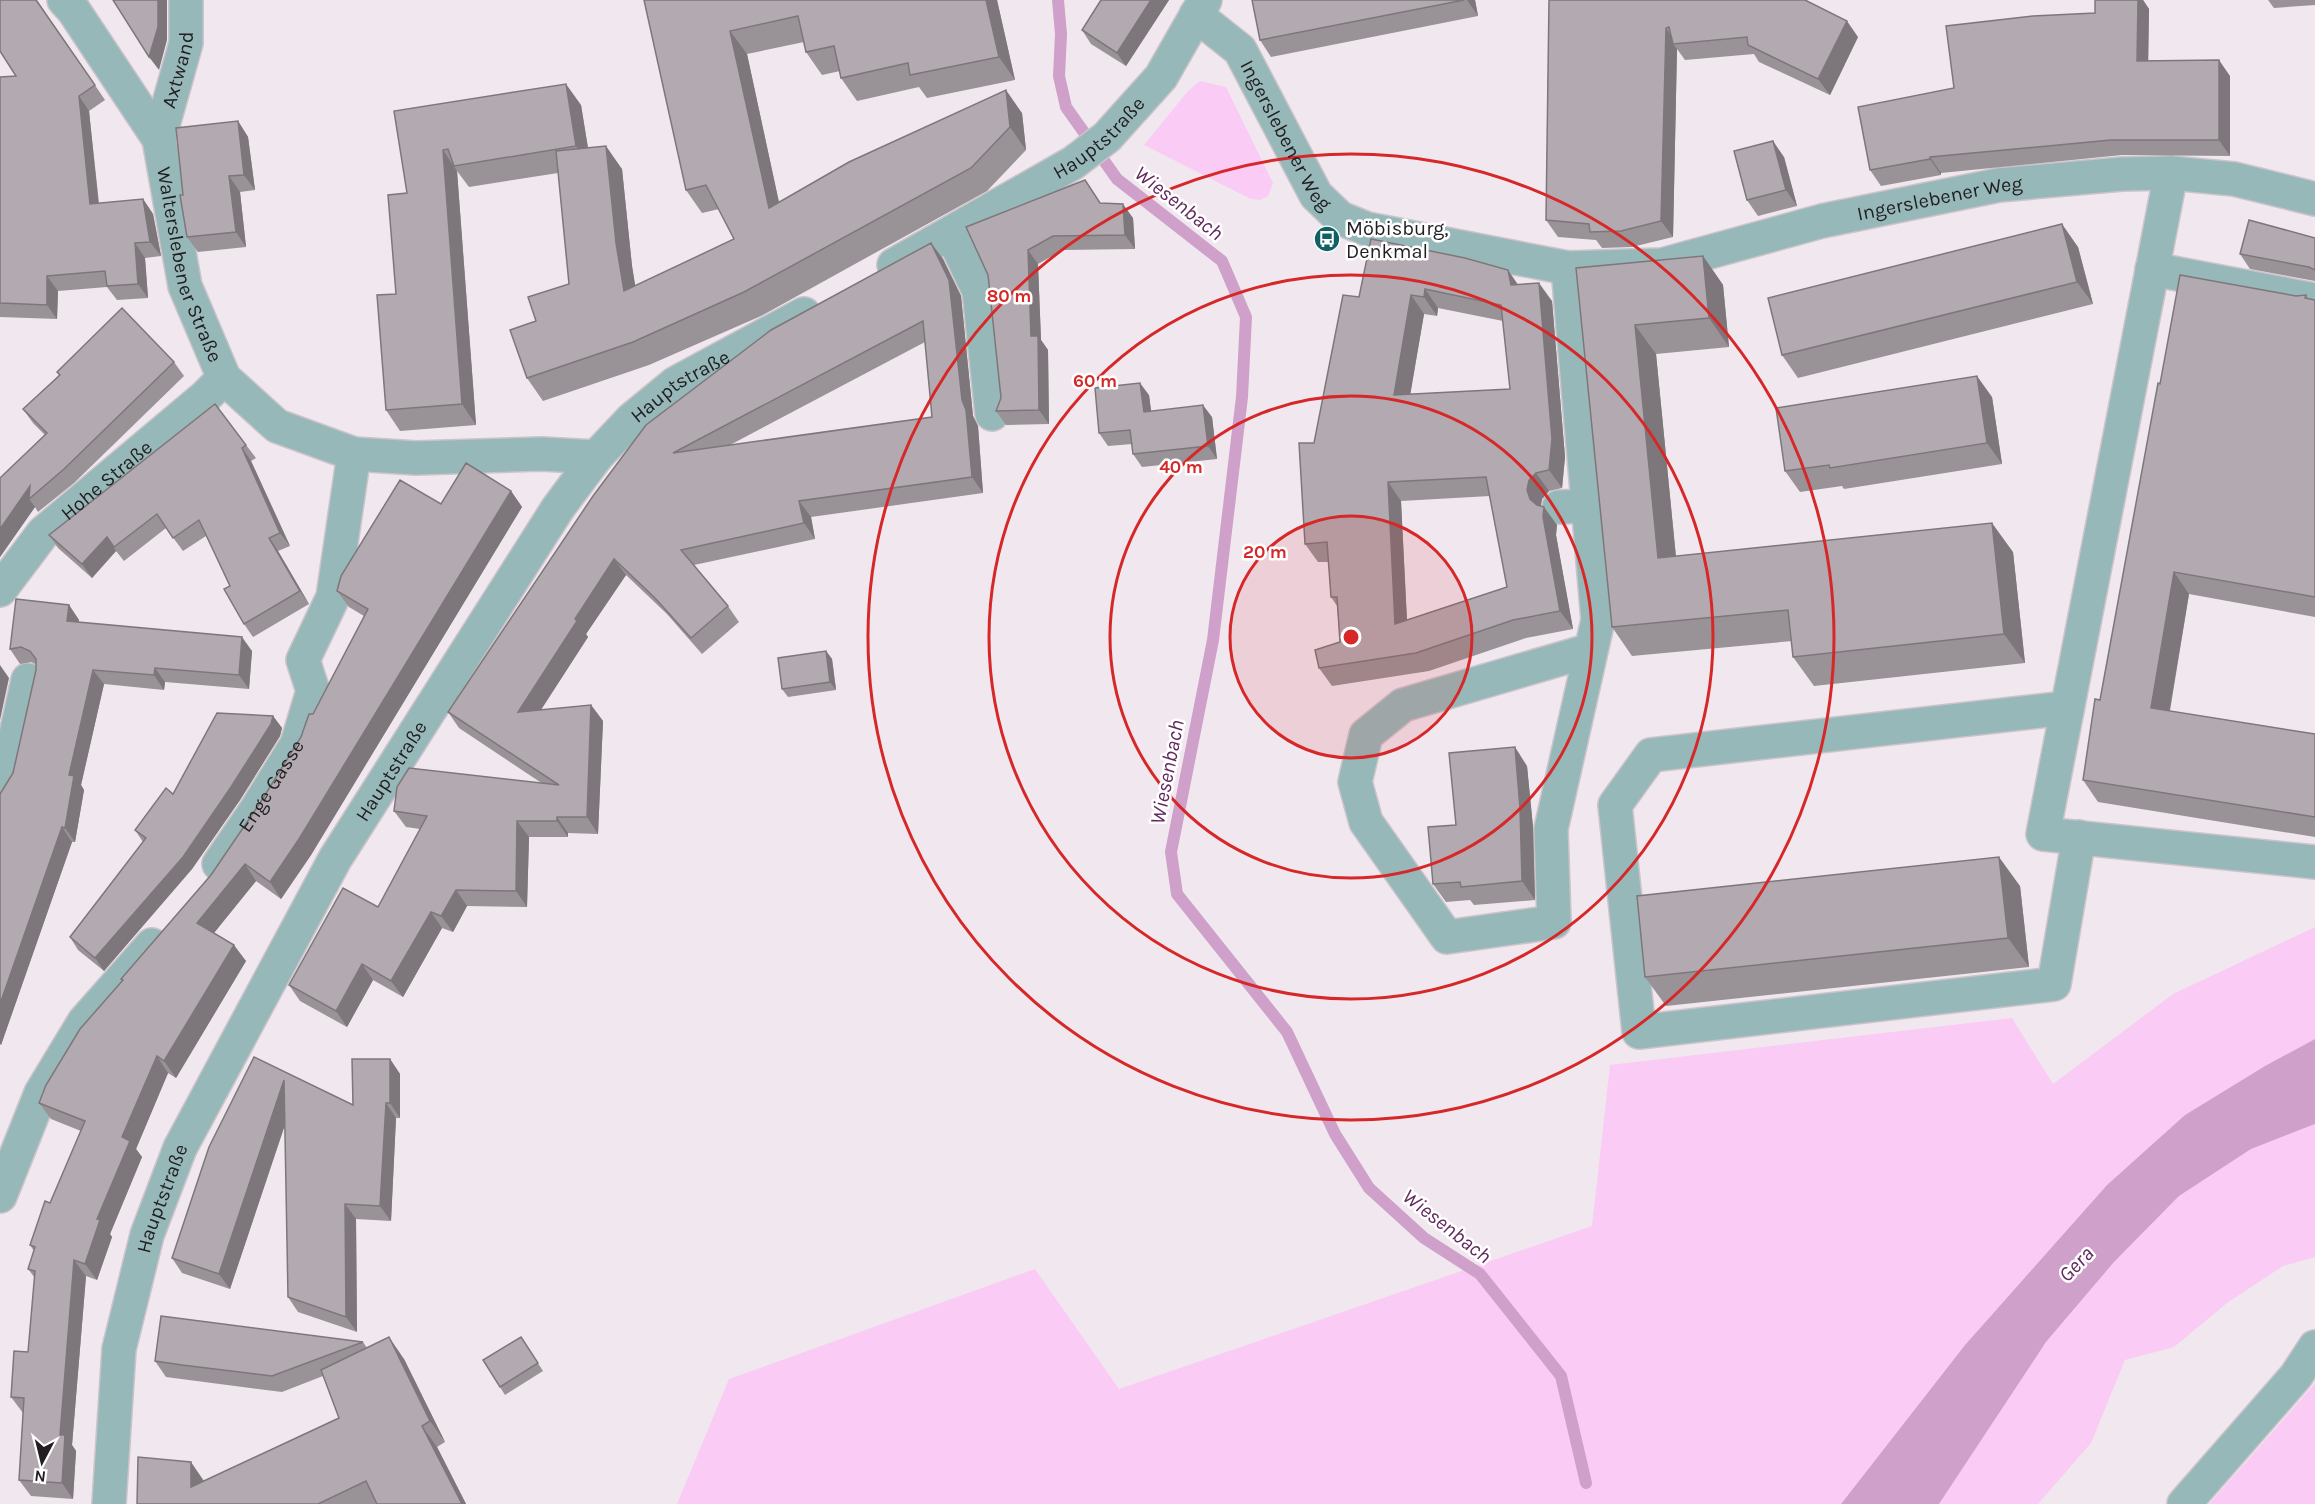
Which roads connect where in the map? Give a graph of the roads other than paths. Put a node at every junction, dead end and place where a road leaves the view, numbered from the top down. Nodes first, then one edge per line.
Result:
1 (64, 0) edge
2 (186, 0) edge
3 (1201, 7) edge
4 (159, 139) junction
5 (2171, 173) junction
6 (2315, 199) edge
7 (951, 233) junction
8 (1568, 268) junction
9 (2152, 269) junction
10 (868, 279) edge
11 (2315, 300) edge
12 (827, 301) edge
13 (224, 378) junction
14 (992, 414) dead end
15 (354, 454) junction
16 (596, 457) junction
17 (0, 590) edge
18 (1595, 635) junction
19 (28, 680) dead end
20 (2067, 708) junction
21 (0, 793) edge
22 (2079, 837) junction
23 (2315, 862) edge
24 (200, 890) edge
25 (169, 925) edge
26 (0, 1196) edge
27 (2315, 1347) edge
28 (109, 1504) edge
29 (2184, 1504) edge

1 - 4 street, Walterslebener Straße
2 - 4 street, Axtwand
3 - 7 street, Hauptstraße
3 - 8 street, Ingerslebener Weg
4 - 13 street, Walterslebener Straße
5 - 6 street, Ingerslebener Weg
5 - 8 street, Ingerslebener Weg
5 - 9 street
7 - 10 street, Hauptstraße
7 - 14 street
8 - 18 street
9 - 11 street
9 - 20 street
12 - 16 street, Hauptstraße
13 - 15 street, Walterslebener Straße
13 - 17 street, Hohe Straße
15 - 16 street, Walterslebener Straße
15 - 24 street, Enge Gasse
16 - 28 street, Hauptstraße
18 - 18 street
19 - 21 street
20 - 22 street
20 - 22 street
22 - 23 street
25 - 26 street
27 - 29 street

